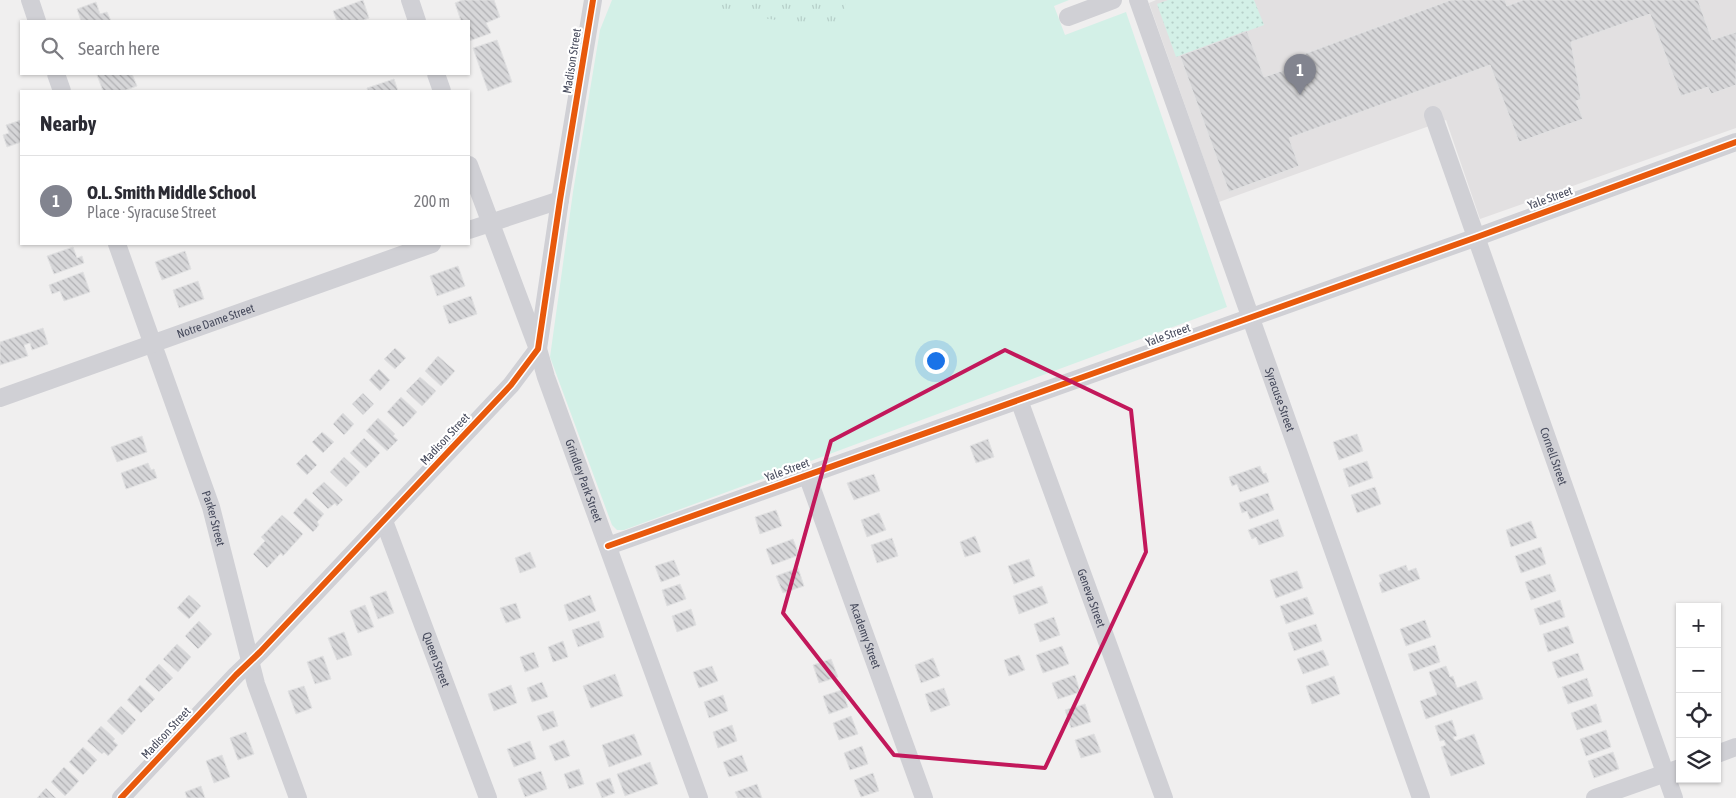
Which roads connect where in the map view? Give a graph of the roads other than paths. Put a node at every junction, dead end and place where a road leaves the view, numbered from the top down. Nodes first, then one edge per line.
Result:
1 (30, 0) edge
2 (410, 0) edge
3 (593, 0) edge
4 (1112, 0) edge
5 (1138, 0) edge
6 (1068, 18) dead end
7 (37, 20) edge
8 (417, 20) edge
9 (56, 75) edge
10 (436, 75) edge
11 (62, 90) edge
12 (442, 90) edge
13 (1433, 115) dead end
14 (1736, 142) edge
15 (470, 168) edge
16 (560, 200) junction
17 (489, 223) junction
18 (470, 230) edge
19 (1477, 237) junction
20 (117, 245) edge
21 (429, 245) edge
22 (1250, 318) junction
23 (152, 344) junction
24 (538, 350) junction
25 (0, 398) edge
26 (1019, 400) junction
27 (807, 475) junction
28 (384, 521) junction
29 (608, 546) junction
30 (250, 662) junction
31 (1736, 747) edge
32 (1721, 753) edge
33 (1672, 770) edge
34 (121, 798) edge
35 (298, 798) edge
36 (488, 798) edge
37 (699, 798) edge
38 (924, 798) edge
39 (1164, 798) edge
40 (1421, 798) edge
41 (1595, 798) edge
42 (1674, 798) edge

1 - 7 street
2 - 8 street
3 - 16 street, Madison Street
4 - 6 street
5 - 22 street, Syracuse Street
9 - 11 street
10 - 12 street
13 - 19 street, Cornell Street
14 - 19 street, Yale Street
15 - 17 street, Grindley Park Street
16 - 17 street
16 - 24 street, Madison Street
17 - 18 street
17 - 24 street, Grindley Park Street
19 - 22 street, Yale Street
19 - 33 street, Cornell Street
20 - 23 street, Parker Street
21 - 23 street, Notre Dame Street
22 - 26 street, Yale Street
22 - 40 street, Syracuse Street
23 - 25 street, Notre Dame Street
23 - 30 street, Parker Street
24 - 28 street, Madison Street
24 - 29 street, Grindley Park Street
26 - 27 street, Yale Street
26 - 39 street, Geneva Street
27 - 29 street, Yale Street
27 - 38 street, Academy Street
28 - 30 street, Madison Street
28 - 36 street, Queen Street
29 - 37 street, Grindley Park Street
30 - 34 street, Madison Street
30 - 35 street, Parker Street
31 - 32 street
33 - 41 street
33 - 42 street, Cornell Street

